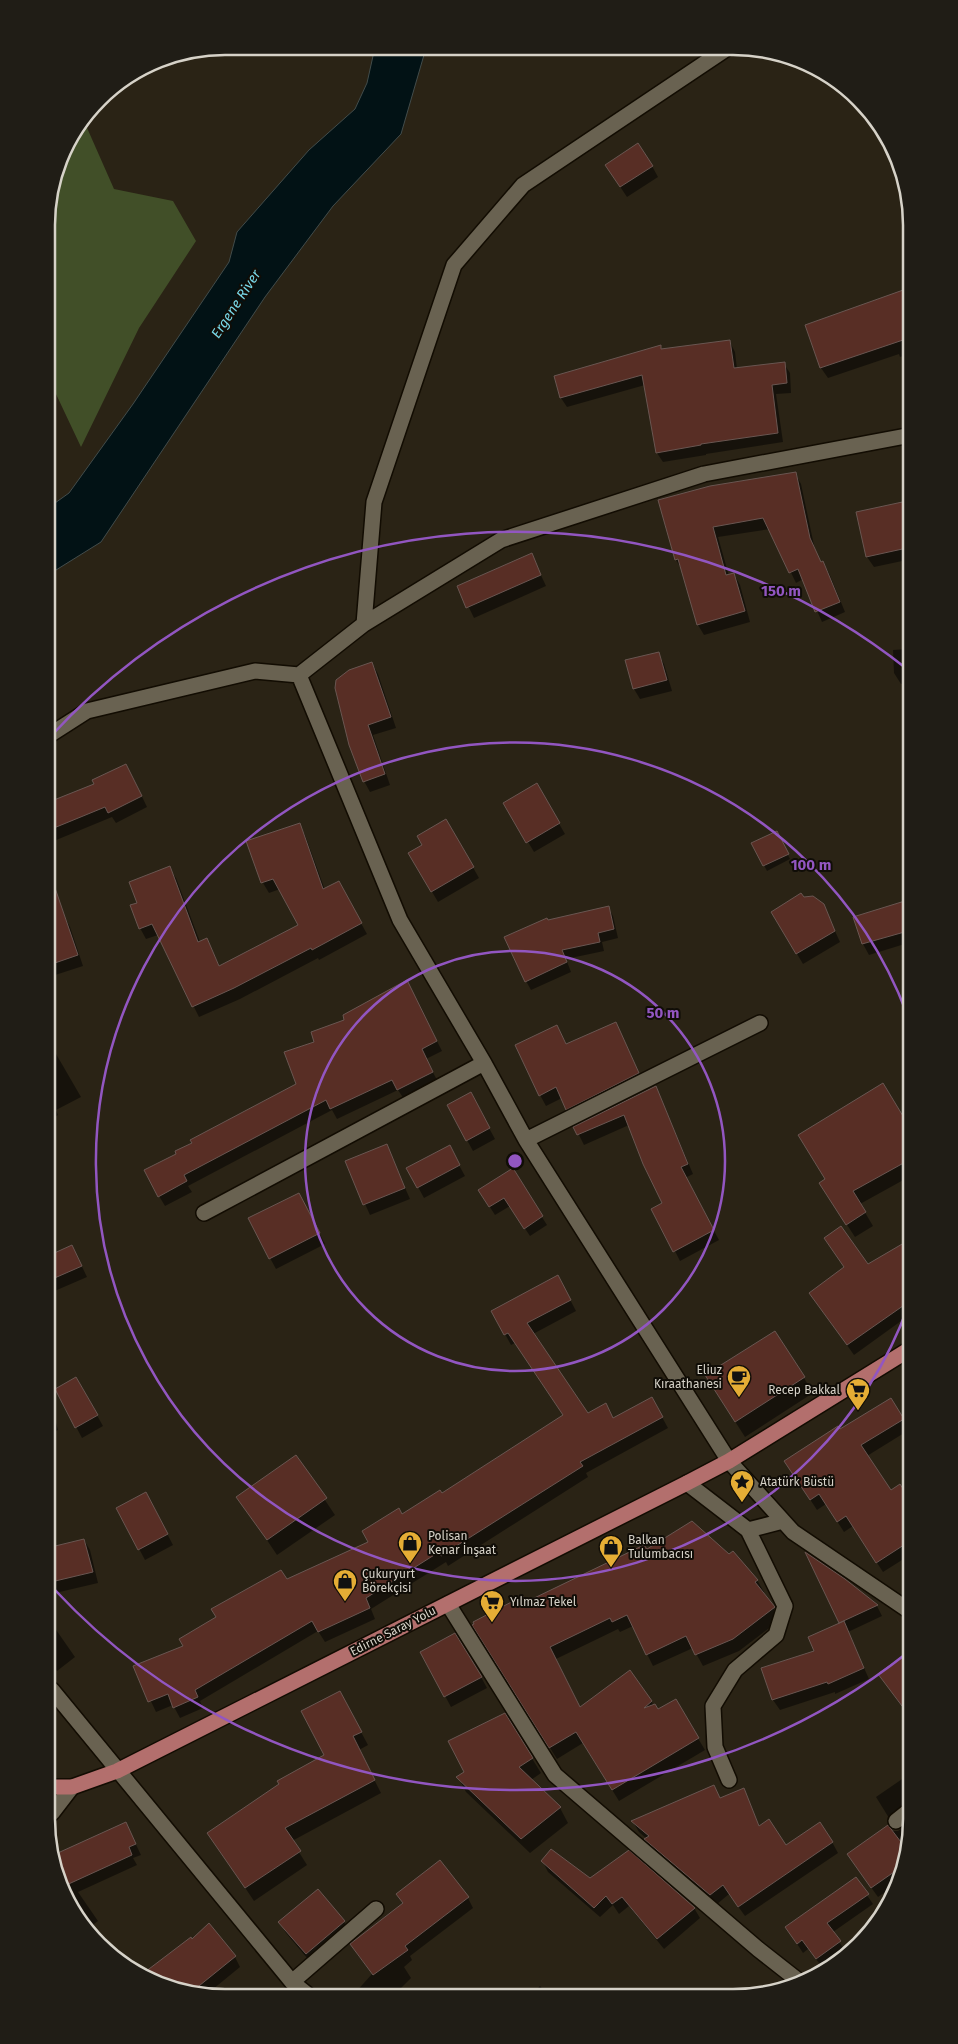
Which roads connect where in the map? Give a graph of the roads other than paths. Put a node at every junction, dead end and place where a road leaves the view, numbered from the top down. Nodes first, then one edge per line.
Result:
1 (717, 55) edge
2 (903, 437) edge
3 (364, 624) junction
4 (299, 675) junction
5 (55, 732) edge
6 (760, 1022) dead end
7 (484, 1063) junction
8 (526, 1140) junction
9 (204, 1213) dead end
10 (903, 1354) edge
11 (729, 1461) junction
12 (687, 1483) junction
13 (783, 1521) junction
14 (748, 1530) junction
15 (448, 1604) junction
16 (903, 1607) edge
17 (55, 1694) edge
18 (117, 1771) junction
19 (729, 1780) dead end
20 (55, 1786) edge
21 (72, 1787) junction
22 (55, 1809) edge
23 (903, 1815) edge
24 (896, 1821) dead end
25 (376, 1909) dead end
26 (794, 1977) edge
27 (292, 1982) junction
28 (301, 1989) edge

1 - 3 street
2 - 3 street
3 - 4 street
4 - 5 street
4 - 7 street
6 - 8 street
7 - 8 street
7 - 9 street
8 - 11 street
10 - 11 main road, Edirne Saray Yolu
11 - 12 main road, Edirne Saray Yolu
11 - 13 street
12 - 14 street
12 - 15 main road, Edirne Saray Yolu
13 - 14 street
13 - 16 street
14 - 19 street
15 - 18 main road, Edirne Saray Yolu
15 - 26 street
17 - 18 street
18 - 21 main road, Edirne Saray Yolu
18 - 27 street
20 - 21 main road, Edirne Saray Yolu
21 - 22 street
23 - 24 street
25 - 27 street
27 - 28 street

